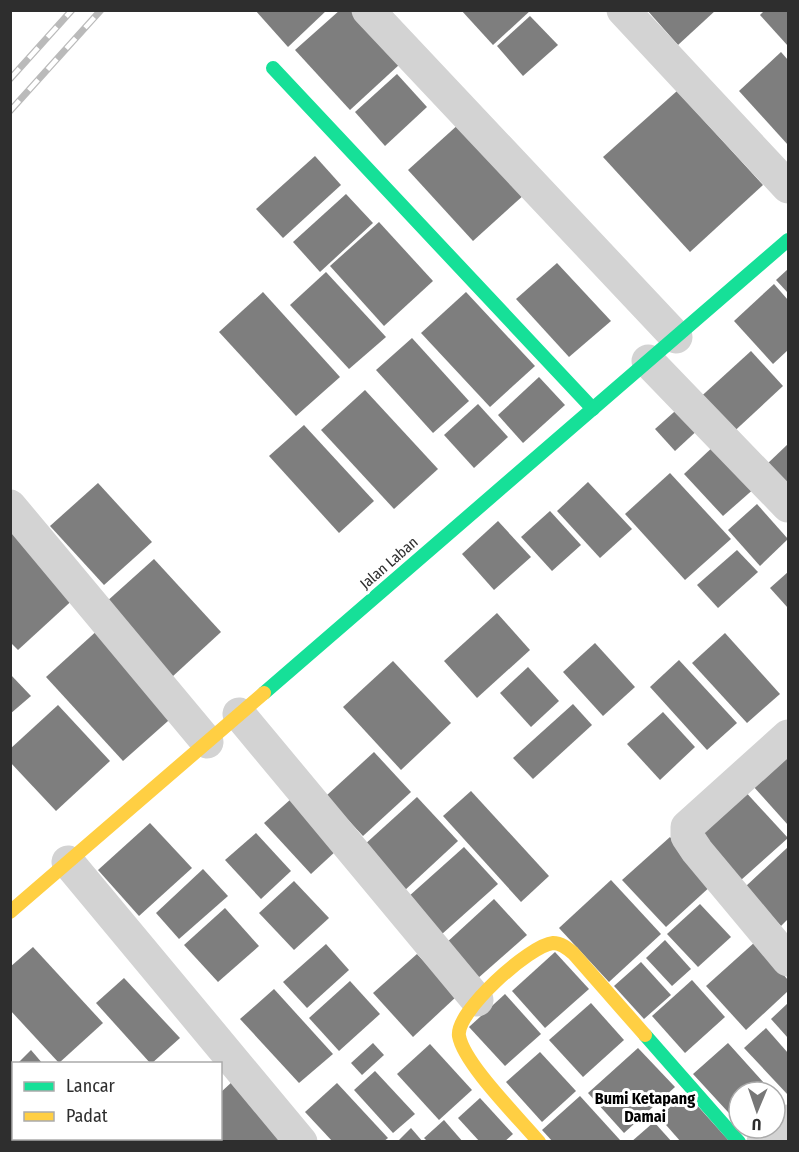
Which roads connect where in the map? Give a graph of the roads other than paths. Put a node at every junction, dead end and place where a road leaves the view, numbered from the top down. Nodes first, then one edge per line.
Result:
1 (368, 10) edge
2 (624, 10) edge
3 (273, 68) dead end
4 (789, 187) edge
5 (789, 240) edge
6 (676, 337) junction
7 (648, 361) junction
8 (593, 409) junction
9 (10, 506) edge
10 (789, 506) edge
11 (239, 714) junction
12 (789, 736) edge
13 (207, 742) junction
14 (68, 862) junction
15 (10, 912) edge
16 (789, 960) edge
17 (477, 1000) junction
18 (789, 1121) edge
19 (301, 1142) edge
20 (539, 1142) edge
21 (739, 1142) edge
22 (763, 1142) edge

1 - 6 street
2 - 4 street
3 - 8 street
5 - 6 street, Jalan Laban
6 - 7 street, Jalan Laban
7 - 8 street, Jalan Laban
7 - 10 street
8 - 11 street, Jalan Laban
9 - 13 street
11 - 13 street, Jalan Laban
11 - 17 street
12 - 16 street
13 - 14 street, Jalan Laban
14 - 15 street, Jalan Laban
14 - 19 street
17 - 20 street
17 - 21 street
18 - 22 street

